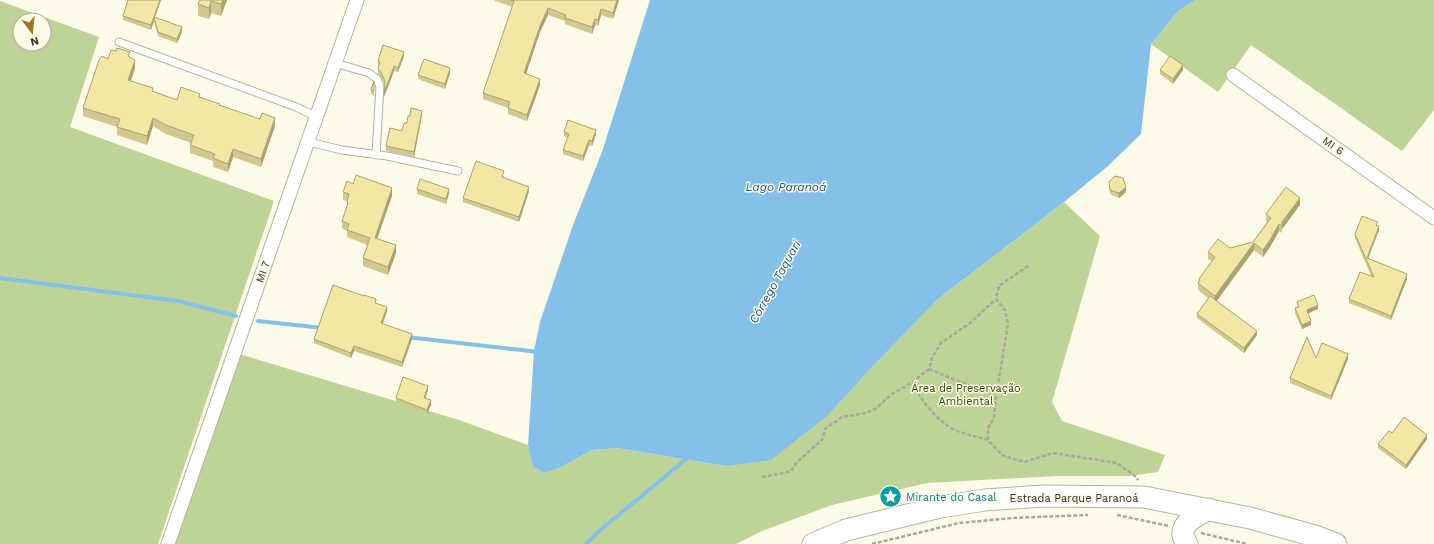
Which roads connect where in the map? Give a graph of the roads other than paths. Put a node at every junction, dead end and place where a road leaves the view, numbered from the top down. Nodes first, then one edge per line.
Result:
1 (358, 0) edge
2 (119, 42) dead end
3 (335, 63) junction
4 (1233, 75) dead end
5 (317, 117) junction
6 (309, 142) junction
7 (376, 155) junction
8 (458, 171) dead end
9 (1434, 218) edge
10 (1209, 509) junction
11 (1185, 537) edge
12 (168, 544) edge
13 (813, 544) edge
14 (1336, 544) edge

1 - 3 street, MI 7
2 - 5 lane
3 - 5 street, MI 7
3 - 7 lane
4 - 9 street, MI 6
5 - 6 street, MI 7
6 - 7 lane
6 - 12 street, MI 7
7 - 8 lane
10 - 11 main road
10 - 13 main road, Estrada Parque Paranoá
10 - 14 main road, Estrada Parque Paranoá

